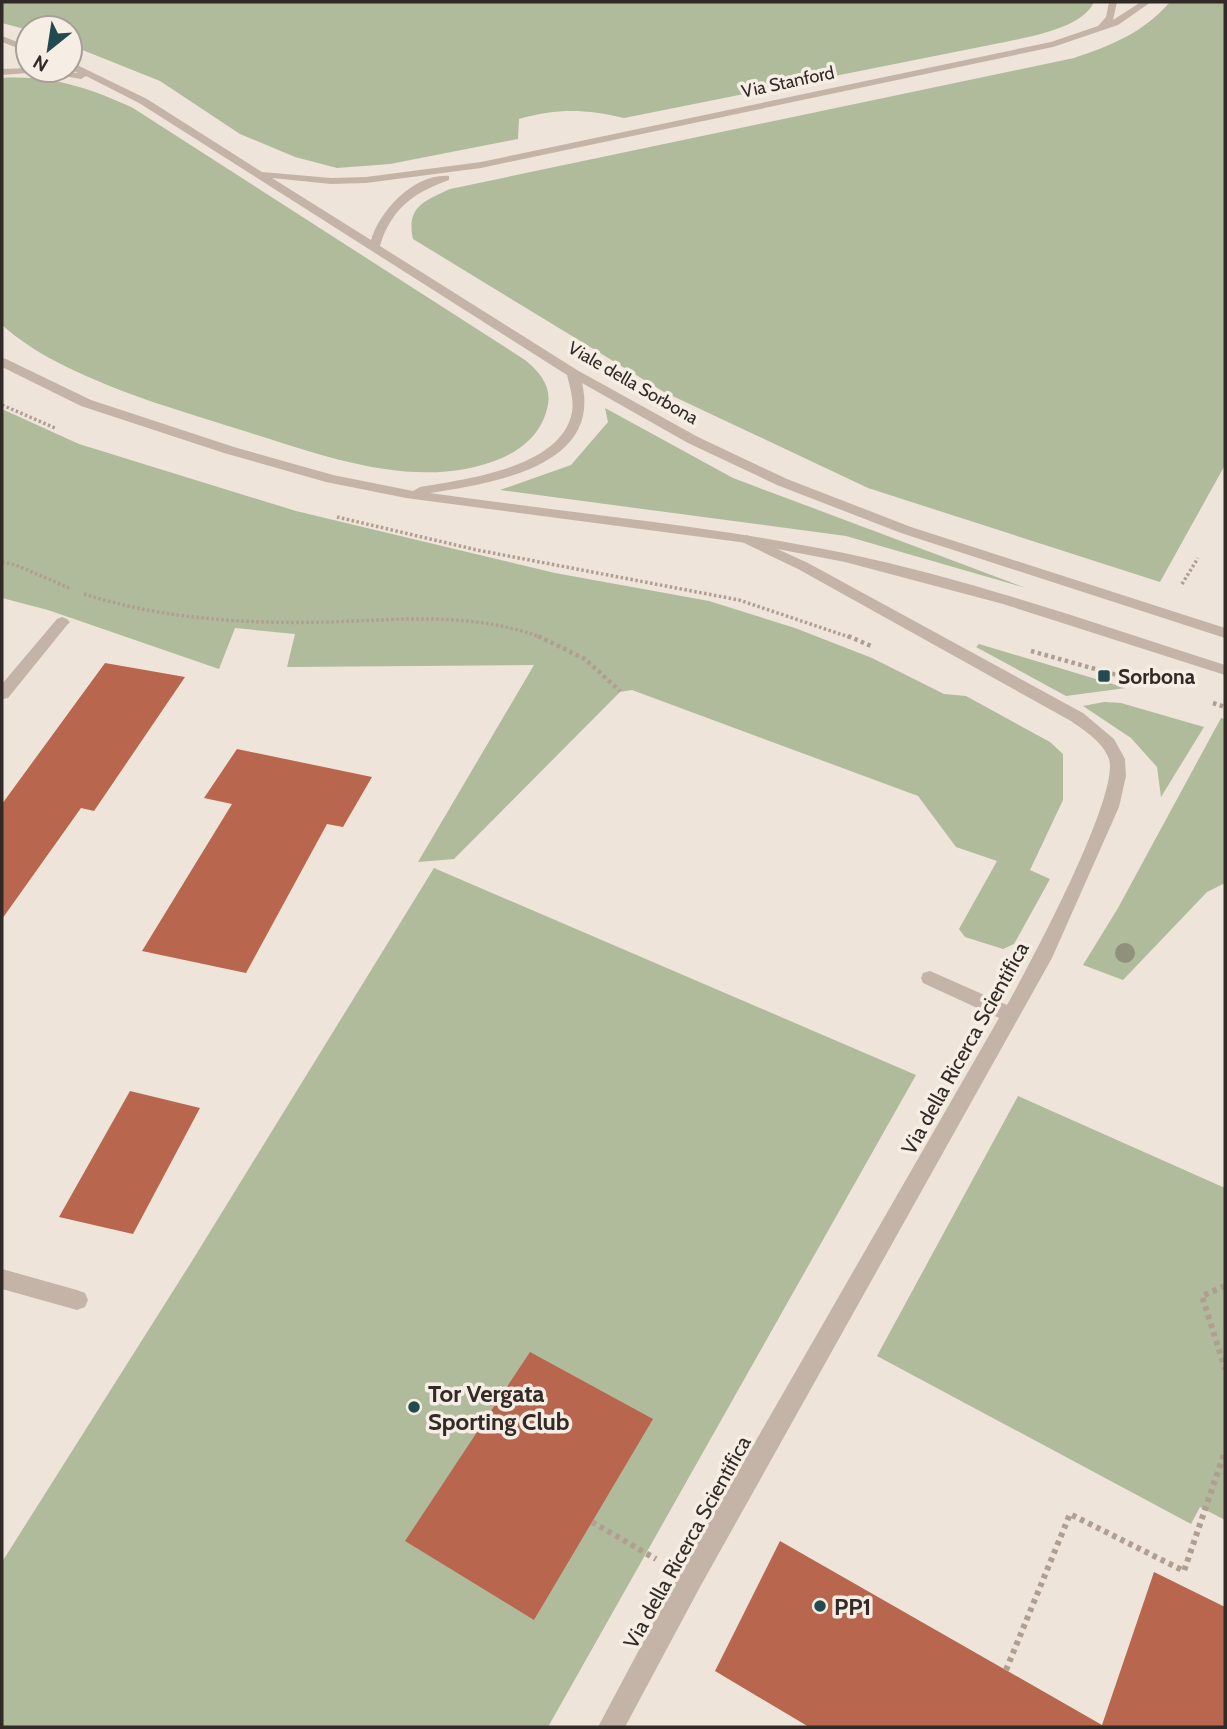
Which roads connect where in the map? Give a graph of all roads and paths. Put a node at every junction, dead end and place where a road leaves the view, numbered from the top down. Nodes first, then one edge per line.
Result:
1 (1114, 2) edge
2 (1147, 2) edge
3 (1101, 28) junction
4 (84, 72) edge
5 (84, 77) edge
6 (111, 85) junction
7 (481, 165) junction
8 (258, 173) junction
9 (374, 248) junction
10 (2, 362) edge
11 (573, 373) junction
12 (2, 405) edge
13 (65, 432) dead end
14 (406, 494) junction
15 (331, 515) dead end
16 (747, 539) junction
17 (1198, 558) dead end
18 (2, 562) edge
19 (1180, 588) dead end
20 (62, 622) dead end
21 (1225, 633) edge
22 (877, 649) dead end
23 (979, 663) junction
24 (1225, 670) edge
25 (1144, 682) dead end
26 (620, 691) dead end
27 (2, 694) edge
28 (1207, 702) dead end
29 (1225, 708) edge
30 (930, 978) dead end
31 (1010, 1015) junction
32 (2, 1279) edge
33 (1225, 1286) edge
34 (77, 1300) dead end
35 (1225, 1369) edge
36 (1225, 1451) edge
37 (592, 1522) dead end
38 (691, 1578) junction
39 (1006, 1671) dead end
40 (611, 1727) edge

1 - 3 street
2 - 3 street, Via Stanford
3 - 7 street, Via Stanford
4 - 6 street, Viale della Sorbona
5 - 6 street
6 - 8 street, Viale della Sorbona
7 - 8 street, Via Stanford
7 - 9 street, Via Stanford
8 - 9 street, Viale della Sorbona
9 - 11 street, Viale della Sorbona
10 - 14 street
11 - 14 street
11 - 21 street, Viale della Sorbona
12 - 13 path
14 - 16 street
15 - 22 path
16 - 23 street, Via della Ricerca Scientifica
16 - 24 street
17 - 19 path
18 - 26 path
20 - 27 street
23 - 25 path
23 - 31 street, Via della Ricerca Scientifica
28 - 29 path
30 - 31 street
31 - 38 street, Via della Ricerca Scientifica
32 - 34 street
33 - 35 path
36 - 39 path
37 - 38 path
38 - 40 street, Via della Ricerca Scientifica

